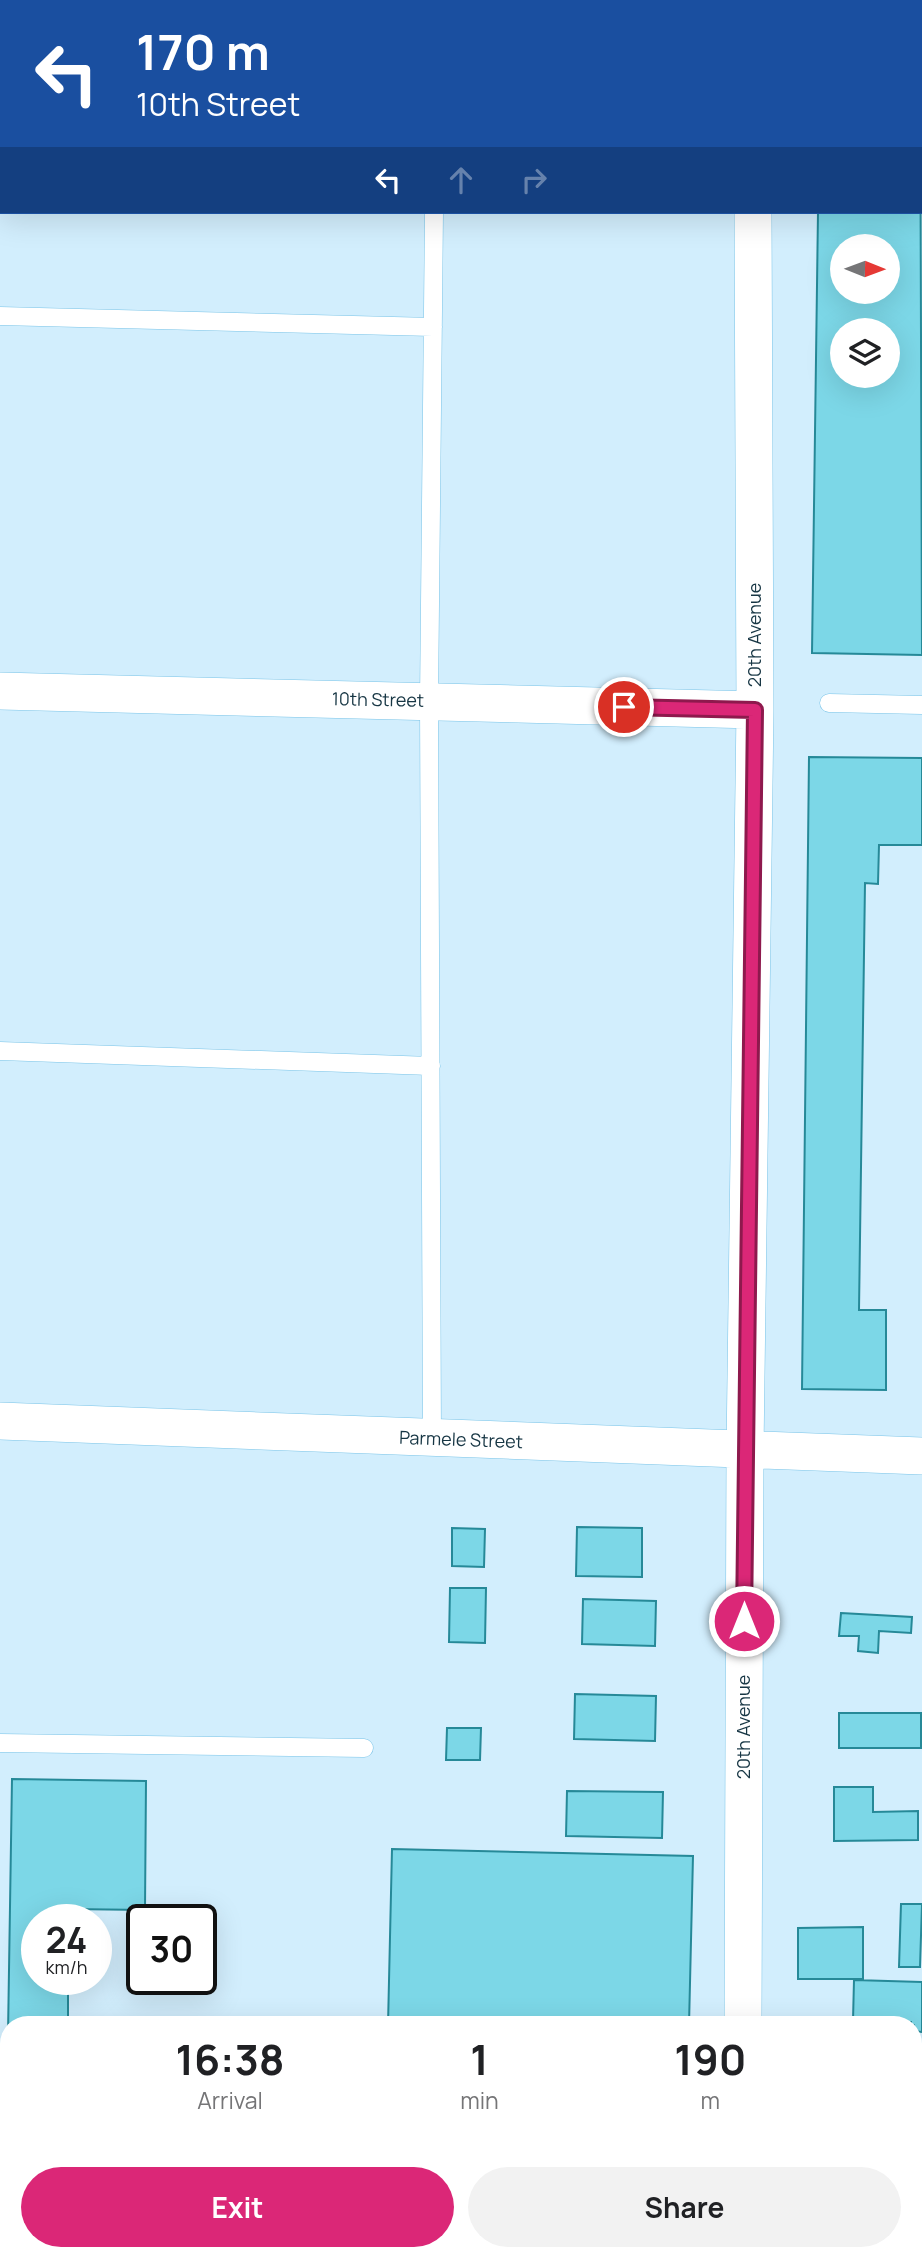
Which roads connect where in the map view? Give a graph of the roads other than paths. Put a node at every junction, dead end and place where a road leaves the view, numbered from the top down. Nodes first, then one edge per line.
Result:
1 (434, 214) edge
2 (753, 214) edge
3 (0, 316) edge
4 (433, 327) junction
5 (0, 691) edge
6 (429, 702) junction
7 (828, 703) dead end
8 (922, 705) edge
9 (755, 710) junction
10 (0, 1051) edge
11 (431, 1066) junction
12 (0, 1421) edge
13 (432, 1438) junction
14 (744, 1451) junction
15 (922, 1456) edge
16 (0, 1743) edge
17 (364, 1748) dead end
18 (743, 2016) edge

1 - 4 lane
2 - 9 street, 20th Avenue
3 - 4 lane
4 - 6 lane
5 - 6 street, 10th Street
6 - 9 street, 10th Street
6 - 11 lane
7 - 8 lane
9 - 14 street, 20th Avenue
10 - 11 lane
11 - 13 lane
12 - 13 street, Parmele Street
13 - 14 street, Parmele Street
14 - 15 street, Parmele Street
14 - 18 street, 20th Avenue
16 - 17 lane

